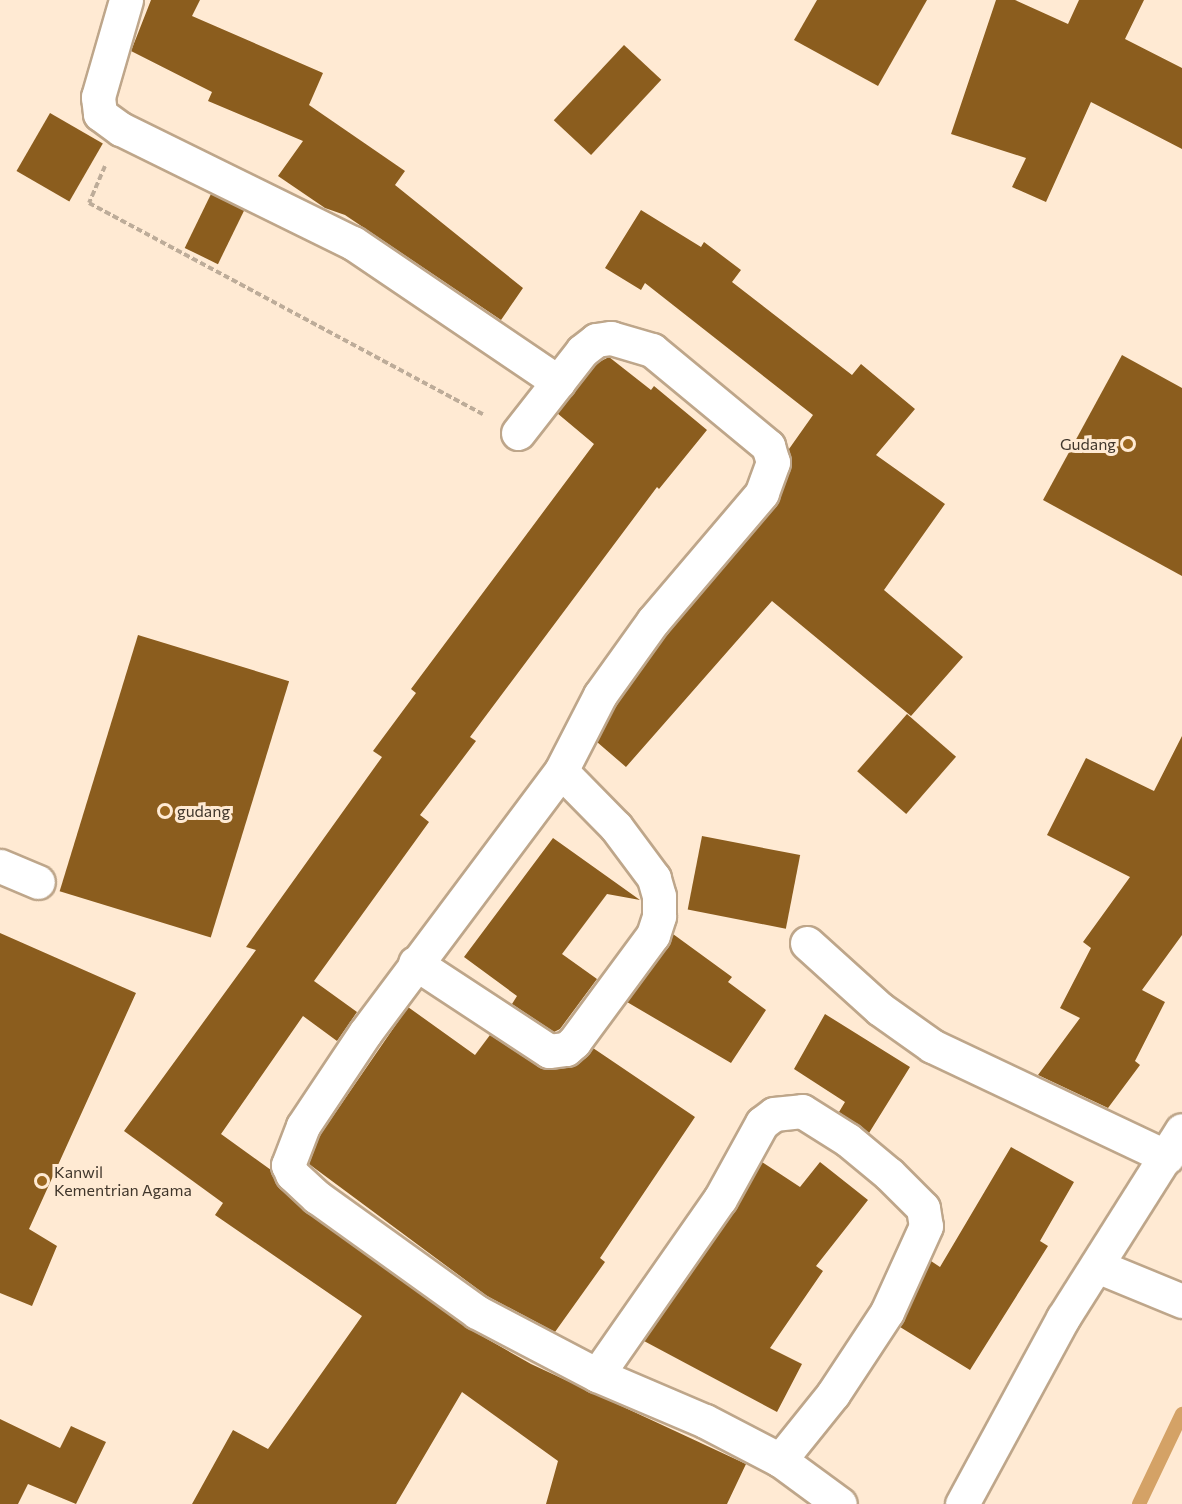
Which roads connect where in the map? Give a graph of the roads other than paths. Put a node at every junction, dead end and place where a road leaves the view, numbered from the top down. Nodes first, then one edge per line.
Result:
1 (126, 0) edge
2 (558, 382) junction
3 (518, 433) road end
4 (561, 771) junction
5 (0, 866) edge
6 (38, 882) dead end
7 (807, 943) dead end
8 (415, 963) junction
9 (1174, 1143) edge
10 (1097, 1266) junction
11 (1180, 1300) edge
12 (597, 1375) junction
13 (780, 1460) junction
14 (840, 1504) edge
15 (962, 1504) edge

1 - 2 street
2 - 3 street
2 - 4 street
4 - 8 street
4 - 8 street
5 - 6 street
7 - 9 street
8 - 12 street
9 - 10 street
10 - 11 street
10 - 15 street
12 - 13 street
12 - 13 street
13 - 14 street

